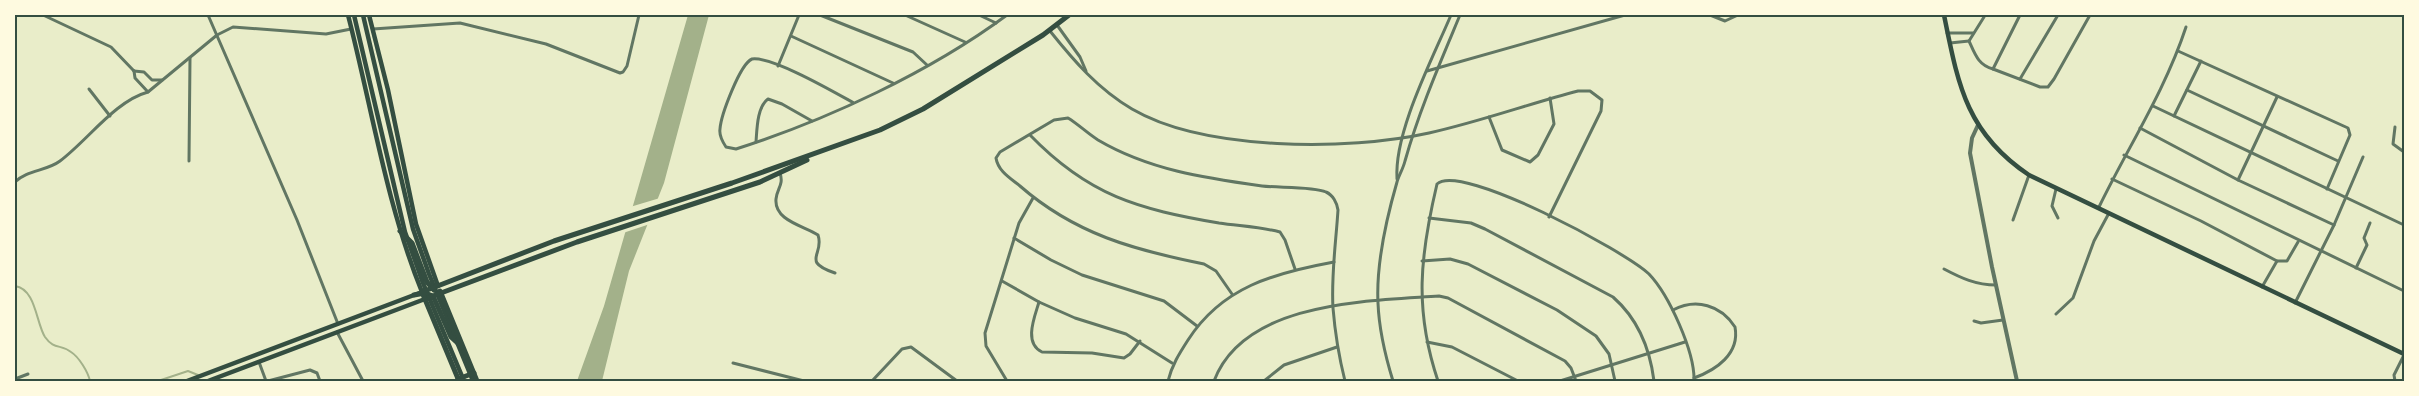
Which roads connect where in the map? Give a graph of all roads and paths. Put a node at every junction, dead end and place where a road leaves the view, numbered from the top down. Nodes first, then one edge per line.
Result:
1 (43, 15) edge
2 (208, 15) edge
3 (348, 15) edge
4 (354, 15) edge
5 (362, 15) edge
6 (369, 15) edge
7 (639, 15) edge
8 (799, 15) edge
9 (820, 15) edge
10 (905, 15) edge
11 (979, 15) edge
12 (1007, 15) edge
13 (1070, 15) edge
14 (1451, 15) edge
15 (1460, 15) edge
16 (1625, 15) edge
17 (1710, 15) edge
18 (1738, 15) edge
19 (1944, 15) edge
20 (2020, 15) edge
21 (2058, 15) edge
22 (2090, 15) edge
23 (1985, 16) edge
24 (996, 23) junction
25 (1057, 26) junction
26 (2186, 27) dead end
27 (352, 29) junction
28 (372, 29) junction
29 (1050, 31) junction
30 (1948, 33) junction
31 (1974, 33) junction
32 (217, 35) junction
33 (791, 36) junction
34 (1969, 41) junction
35 (966, 42) junction
36 (1950, 43) junction
37 (2178, 51) junction
38 (190, 57) junction
39 (2202, 61) junction
40 (927, 65) junction
41 (778, 66) junction
42 (1437, 68) junction
43 (1993, 69) junction
44 (134, 71) junction
45 (1427, 71) junction
46 (1087, 74) junction
47 (2020, 79) junction
48 (162, 80) junction
49 (894, 83) junction
50 (89, 89) dead end
51 (2187, 90) junction
52 (148, 92) junction
53 (2277, 97) junction
54 (1550, 98) junction
55 (854, 103) junction
56 (2153, 106) junction
57 (110, 116) junction
58 (2174, 116) junction
59 (1489, 117) junction
60 (812, 121) junction
61 (1978, 124) junction
62 (2263, 127) junction
63 (2395, 127) dead end
64 (2140, 128) junction
65 (1030, 135) junction
66 (1411, 136) junction
67 (1401, 138) junction
68 (756, 142) junction
69 (399, 145) junction
70 (380, 150) junction
71 (2251, 152) junction
72 (2404, 152) edge
73 (820, 153) junction
74 (2124, 156) junction
75 (2363, 157) dead end
76 (189, 161) dead end
77 (2338, 162) junction
78 (780, 173) junction
79 (2029, 175) junction
80 (2112, 179) junction
81 (1397, 180) junction
82 (2238, 180) junction
83 (15, 182) edge
84 (2327, 188) junction
85 (2056, 189) junction
86 (1033, 198) junction
87 (2346, 199) junction
88 (2099, 207) junction
89 (2109, 212) junction
90 (1549, 217) junction
91 (1429, 218) junction
92 (2058, 218) dead end
93 (2012, 220) dead end
94 (2370, 223) dead end
95 (2334, 225) junction
96 (2404, 225) edge
97 (400, 231) junction
98 (1014, 238) junction
99 (2298, 242) junction
100 (2321, 252) junction
101 (1422, 261) junction
102 (2276, 261) junction
103 (1334, 262) junction
104 (2356, 268) junction
105 (1295, 269) junction
106 (1944, 269) dead end
107 (835, 272) dead end
108 (1002, 281) junction
109 (1996, 285) junction
110 (2262, 287) junction
111 (2404, 291) edge
112 (431, 293) junction
113 (1232, 294) junction
114 (414, 295) joint
115 (1421, 298) junction
116 (1378, 301) junction
117 (1039, 302) junction
118 (2295, 302) junction
119 (1333, 306) junction
120 (1674, 310) junction
121 (2056, 314) dead end
122 (2003, 320) junction
123 (1974, 321) dead end
124 (338, 324) junction
125 (1197, 326) junction
126 (337, 332) junction
127 (1140, 341) junction
128 (1426, 342) junction
129 (1685, 342) junction
130 (1337, 347) junction
131 (464, 349) junction
132 (1649, 354) junction
133 (2404, 355) edge
134 (259, 362) junction
135 (733, 363) dead end
136 (1172, 363) junction
137 (1612, 365) junction
138 (474, 373) junction
139 (28, 374) dead end
140 (15, 379) edge
141 (1576, 379) edge
142 (458, 380) edge
143 (1694, 380) edge
144 (187, 381) edge
145 (208, 381) edge
146 (267, 381) edge
147 (320, 381) edge
148 (362, 381) edge
149 (464, 381) edge
150 (475, 381) edge
151 (804, 381) edge
152 (872, 381) edge
153 (957, 381) edge
154 (1007, 381) edge
155 (1168, 381) edge
156 (1214, 381) edge
157 (1264, 381) edge
158 (1345, 381) edge
159 (1392, 381) edge
160 (1438, 381) edge
161 (1518, 381) edge
162 (1560, 381) edge
163 (1615, 381) edge
164 (1654, 381) edge
165 (2017, 381) edge
166 (2395, 381) edge

1 - 44 street
2 - 32 street
3 - 27 main road
4 - 149 main road
5 - 150 main road
6 - 28 main road
7 - 28 street
8 - 33 street
9 - 40 street
10 - 35 street
11 - 24 street
12 - 24 street
13 - 25 highway
14 - 45 street
15 - 42 street
16 - 42 street
17 - 18 street
19 - 30 main road
20 - 43 street
21 - 47 street
22 - 47 street
23 - 31 street
24 - 35 street
25 - 29 highway
25 - 46 street
26 - 37 street
27 - 32 street
27 - 70 main road
28 - 69 main road
29 - 46 street
29 - 73 highway
30 - 31 street
30 - 36 main road
31 - 34 street
32 - 38 street
32 - 124 street
33 - 41 street
33 - 49 street
34 - 36 street
34 - 43 street
35 - 40 street
36 - 61 main road
37 - 39 street
37 - 56 street
38 - 48 street
38 - 76 street
39 - 51 street
39 - 53 street
40 - 49 street
41 - 55 street
41 - 68 street
42 - 45 street
42 - 66 street
43 - 47 street
44 - 48 street
44 - 52 street
45 - 67 street
46 - 67 street
48 - 52 street
49 - 55 street
50 - 57 street
51 - 58 street
51 - 62 street
52 - 57 street
53 - 62 street
53 - 77 street
54 - 59 street
54 - 59 street
54 - 90 street
55 - 60 street
56 - 58 street
56 - 64 street
57 - 83 street
58 - 71 street
59 - 66 street
60 - 68 street
60 - 68 street
61 - 79 main road
61 - 109 street
62 - 71 street
62 - 77 street
63 - 72 street
64 - 74 street
64 - 82 street
65 - 86 street
65 - 103 street
65 - 105 street
66 - 67 street
66 - 81 street
67 - 81 street
69 - 70 main road
69 - 112 main road
70 - 97 main road
71 - 82 street
71 - 84 street
73 - 78 highway
73 - 112 highway
74 - 80 street
74 - 99 street
75 - 87 street
77 - 84 street
78 - 107 street
78 - 112 highway
79 - 85 main road
79 - 93 street
80 - 88 street
80 - 102 street
81 - 116 street
82 - 95 street
84 - 87 street
85 - 88 main road
85 - 92 street
86 - 98 street
86 - 113 street
87 - 95 street
87 - 96 street
88 - 89 main road
89 - 110 main road
89 - 121 street
90 - 91 street
90 - 120 street
91 - 101 street
91 - 132 street
94 - 104 street
95 - 100 street
97 - 112 main road
97 - 112 highway
98 - 108 street
98 - 125 street
99 - 100 street
99 - 102 street
100 - 104 street
100 - 118 street
101 - 115 street
101 - 137 street
102 - 110 street
103 - 105 street
103 - 119 street
104 - 111 street
105 - 113 street
106 - 109 street
108 - 117 street
108 - 154 street
109 - 122 street
110 - 118 main road
112 - 114 highway
112 - 126 main road
112 - 131 highway
112 - 131 highway
112 - 142 highway
113 - 125 street
114 - 124 main road
115 - 116 street
115 - 128 street
115 - 141 street
116 - 119 street
116 - 159 street
117 - 127 street
117 - 127 street
118 - 133 main road
119 - 130 street
119 - 156 street
120 - 129 street
120 - 143 street
122 - 123 street
122 - 165 street
124 - 144 main road
125 - 136 street
126 - 134 main road
126 - 148 street
127 - 136 street
128 - 160 street
128 - 161 street
129 - 132 street
129 - 143 street
130 - 157 street
130 - 158 street
131 - 138 highway
132 - 137 street
132 - 164 street
133 - 166 street
134 - 145 main road
134 - 146 street
135 - 151 street
136 - 155 street
137 - 141 street
137 - 163 street
138 - 142 highway
138 - 150 highway
139 - 140 street
141 - 162 street
146 - 147 street
152 - 153 street

